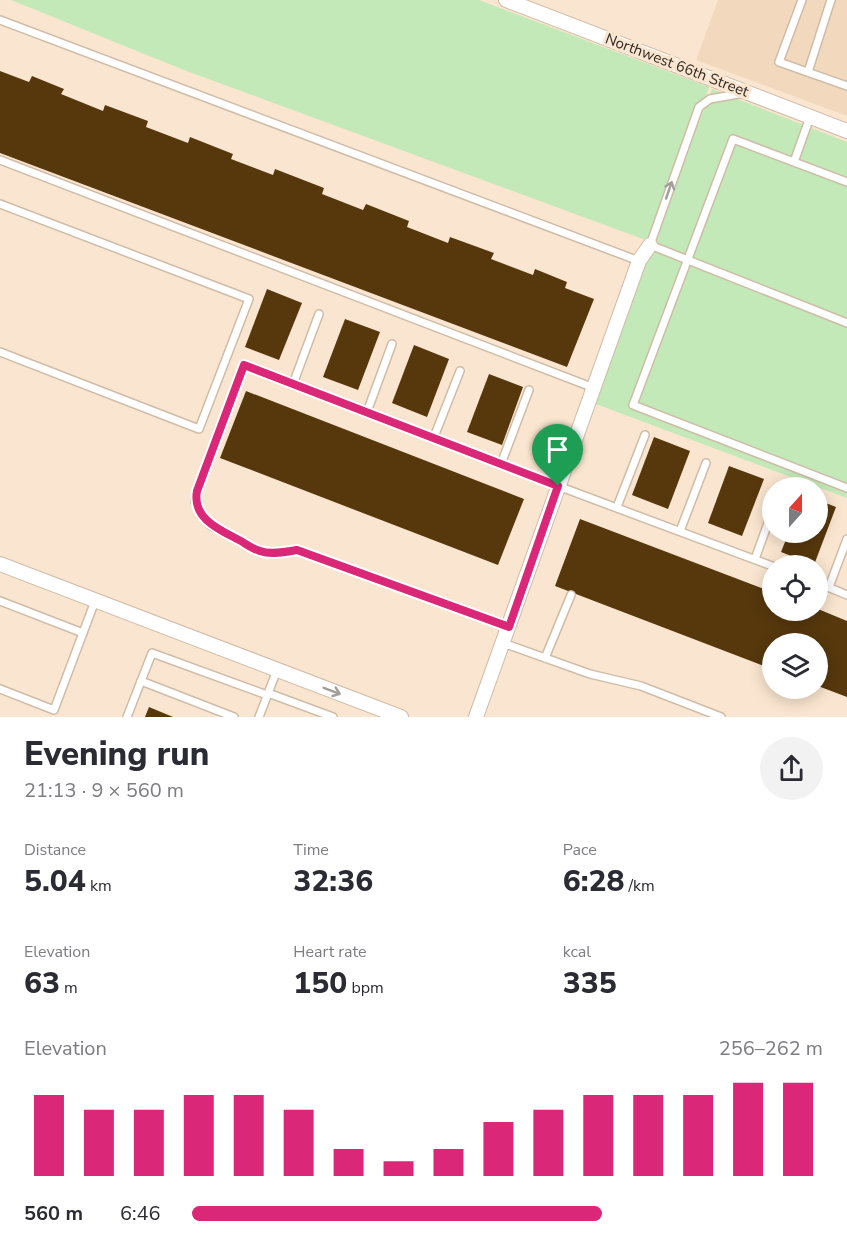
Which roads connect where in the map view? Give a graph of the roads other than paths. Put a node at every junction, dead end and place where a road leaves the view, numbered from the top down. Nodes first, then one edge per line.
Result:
1 (506, 0) edge
2 (802, 0) edge
3 (831, 0) edge
4 (0, 20) edge
5 (808, 72) junction
6 (847, 86) edge
7 (747, 93) junction
8 (810, 117) junction
9 (847, 131) edge
10 (0, 160) edge
11 (794, 162) junction
12 (847, 182) edge
13 (0, 204) edge
14 (650, 245) junction
15 (688, 259) junction
16 (639, 261) junction
17 (320, 314) dead end
18 (847, 323) edge
19 (392, 344) dead end
20 (0, 352) edge
21 (460, 371) dead end
22 (293, 384) junction
23 (594, 388) junction
24 (529, 390) dead end
25 (367, 412) junction
26 (645, 435) dead end
27 (434, 437) junction
28 (706, 463) dead end
29 (501, 464) junction
30 (558, 486) junction
31 (847, 488) edge
32 (617, 507) junction
33 (680, 531) junction
34 (847, 539) edge
35 (762, 540) edge
36 (755, 559) junction
37 (762, 562) edge
38 (0, 564) edge
39 (829, 587) joint
40 (571, 595) dead end
41 (847, 595) edge
42 (0, 601) edge
43 (95, 601) junction
44 (509, 627) junction
45 (83, 633) junction
46 (503, 643) junction
47 (545, 658) junction
48 (277, 670) junction
49 (141, 681) junction
50 (0, 689) edge
51 (268, 694) junction
52 (312, 713) edge
53 (261, 716) edge
54 (127, 717) edge
55 (234, 717) edge
56 (333, 717) edge
57 (401, 717) edge
58 (477, 717) edge
59 (721, 717) edge

1 - 7 street, Northwest 66th Street
2 - 5 lane
3 - 5 lane
4 - 16 lane
5 - 6 lane
7 - 8 street, Northwest 66th Street
14 -> 7 lane
8 - 9 street, Northwest 66th Street
8 - 11 lane
10 - 23 lane
11 - 12 lane
11 - 15 lane
13 - 20 lane
14 - 15 lane
14 - 16 street
15 - 18 lane
15 - 31 lane
16 - 23 street
17 - 22 lane
19 - 25 lane
21 - 27 lane
22 - 25 lane
22 - 44 lane
23 - 30 street
24 - 29 lane
25 - 27 lane
26 - 32 lane
27 - 29 lane
28 - 33 lane
29 - 30 lane
30 - 32 lane
30 - 44 street
32 - 33 lane
33 - 36 lane
34 - 39 lane
35 - 36 lane
36 - 37 lane
38 - 43 street
39 - 41 lane
40 - 47 lane
42 - 45 lane
43 - 45 lane
43 - 48 street
44 - 46 street
45 - 50 lane
46 - 47 lane
46 - 58 street
47 - 59 lane
48 - 51 lane
48 -> 57 street
49 - 51 lane
49 - 54 lane
49 - 55 lane
51 - 52 lane
51 - 53 lane
52 - 56 lane

